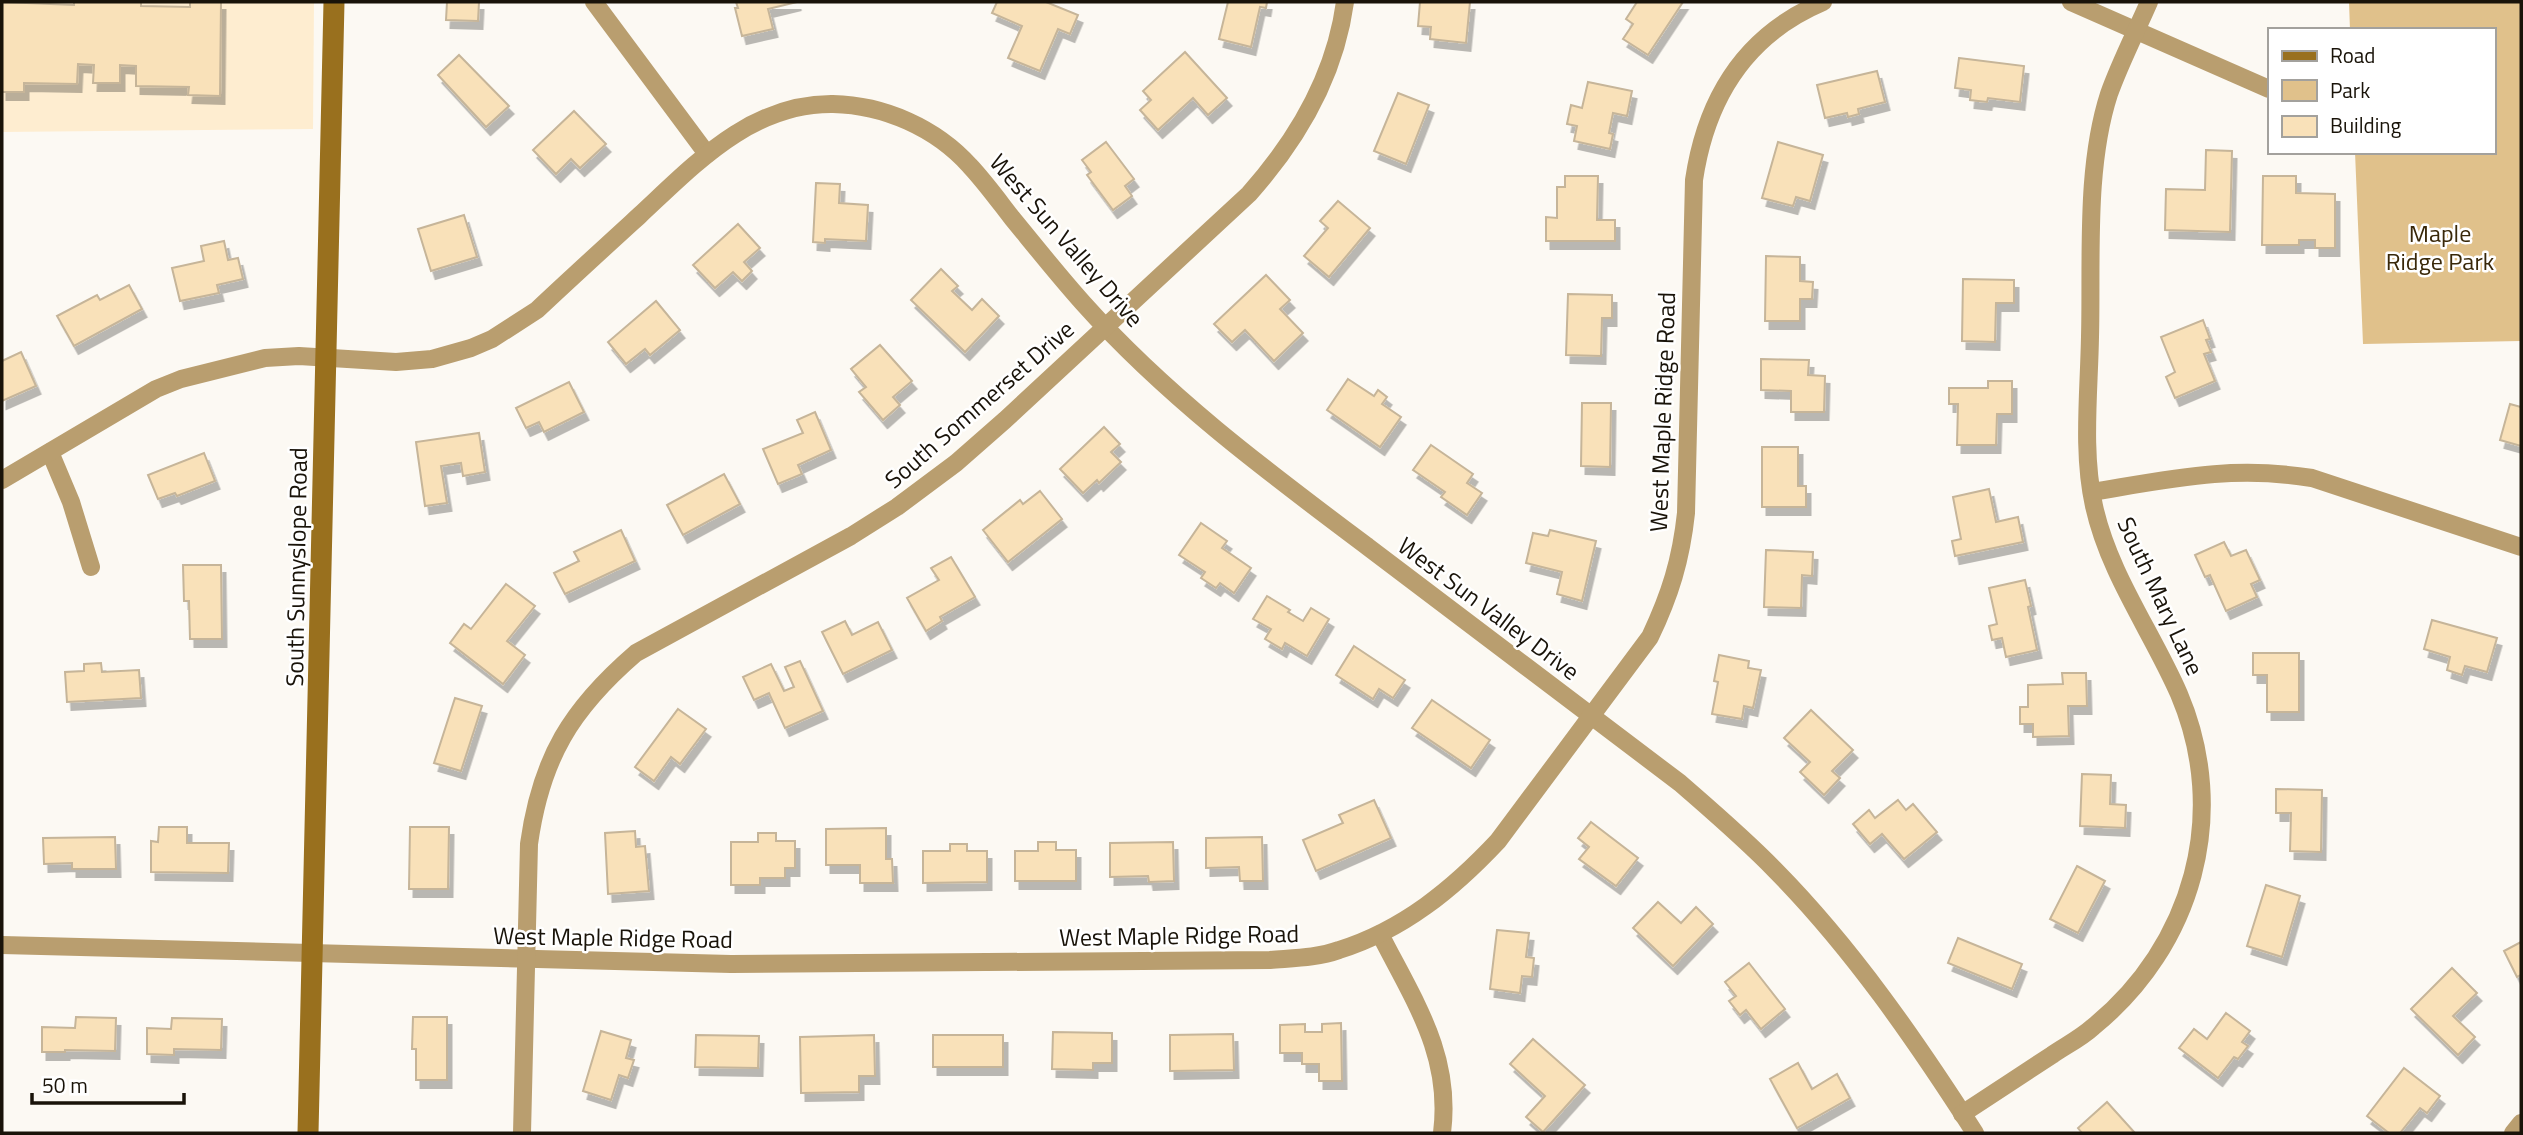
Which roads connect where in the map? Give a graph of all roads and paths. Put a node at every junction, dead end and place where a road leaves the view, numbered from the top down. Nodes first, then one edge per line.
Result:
1 (334, 2) edge
2 (594, 2) edge
3 (1345, 2) edge
4 (1822, 2) edge
5 (2071, 2) edge
6 (2149, 2) edge
7 (2137, 30) junction
8 (2268, 89) edge
9 (707, 154) junction
10 (1106, 327) junction
11 (327, 358) junction
12 (50, 452) junction
13 (2, 480) edge
14 (2092, 492) junction
15 (2521, 547) edge
16 (91, 567) dead end
17 (1592, 716) junction
18 (1380, 934) junction
19 (2, 945) edge
20 (312, 954) junction
21 (527, 960) junction
22 (1962, 1114) junction
23 (2521, 1123) edge
24 (308, 1133) edge
25 (522, 1133) edge
26 (1442, 1133) edge
27 (1975, 1133) edge
28 (2513, 1133) edge

1 - 11 street, South Sunnyslope Road
2 - 9 street
3 - 10 street, South Sommerset Drive
4 - 17 street, West Maple Ridge Road
5 - 7 street
6 - 7 street, South Mary Lane
7 - 8 street
7 - 14 street, South Mary Lane
9 - 10 street, West Sun Valley Drive
9 - 11 street, West Sun Valley Drive
10 - 17 street, West Sun Valley Drive
10 - 21 street, South Sommerset Drive
11 - 12 street, West Sun Valley Drive
11 - 20 street, South Sunnyslope Road
12 - 13 street, West Sun Valley Drive
12 - 16 street
14 - 15 street
14 - 22 street, South Mary Lane
17 - 18 street, West Maple Ridge Road
17 - 22 street, West Sun Valley Drive
18 - 21 street, West Maple Ridge Road
18 - 26 street
19 - 20 street, West Maple Ridge Road
20 - 21 street, West Maple Ridge Road
20 - 24 street, South Sunnyslope Road
21 - 25 street, South Sommerset Drive
22 - 27 street, West Sun Valley Drive
23 - 28 street

